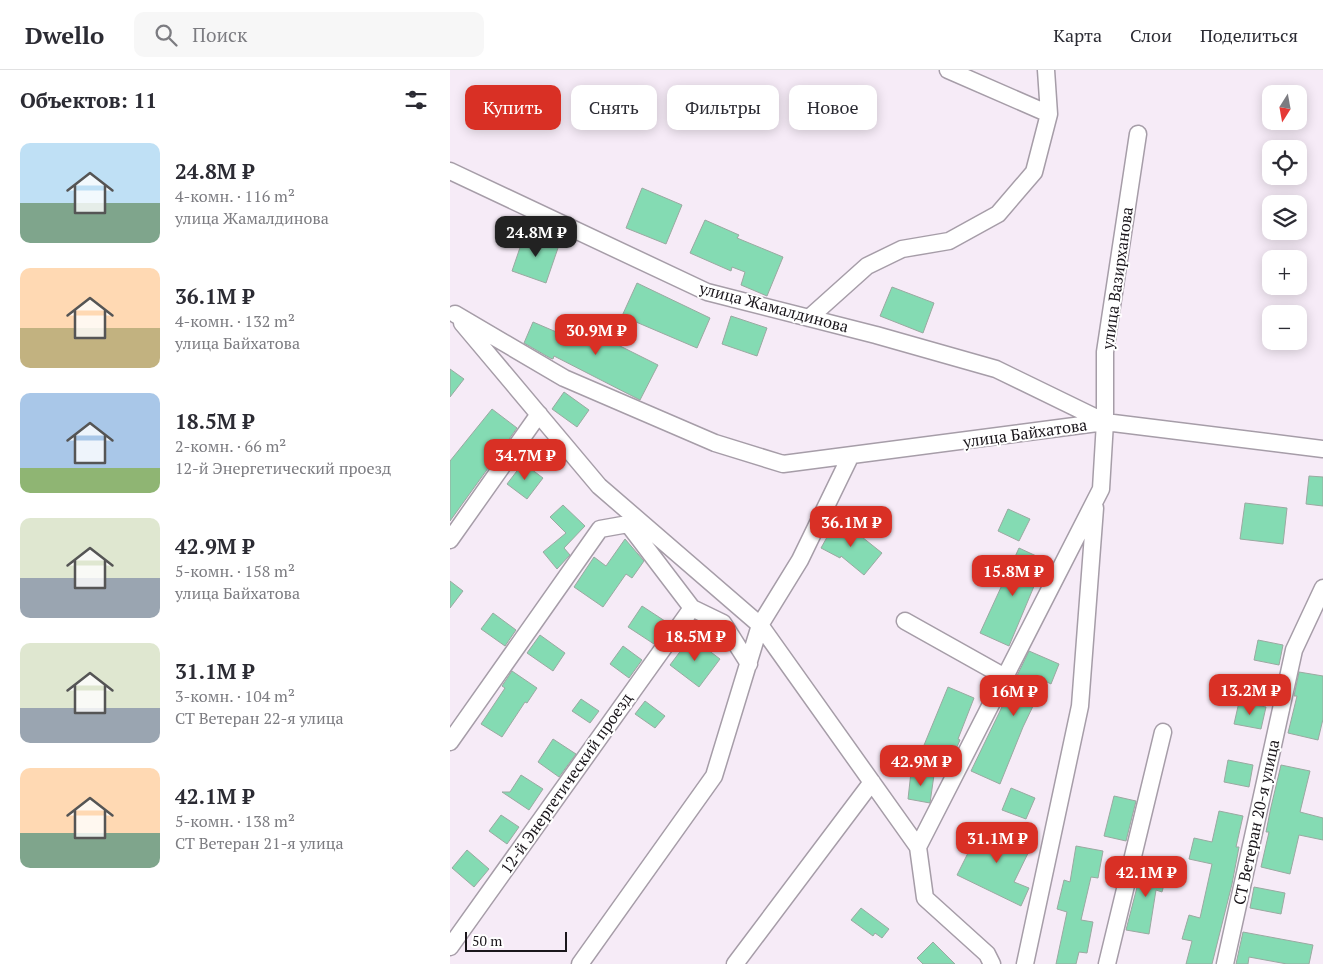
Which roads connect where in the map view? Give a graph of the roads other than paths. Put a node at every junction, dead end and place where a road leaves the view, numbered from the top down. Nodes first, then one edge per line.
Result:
1 (948, 70) edge
2 (1046, 70) edge
3 (1049, 114) junction
4 (1138, 134) dead end
5 (450, 171) edge
6 (452, 314) edge
7 (809, 318) junction
8 (539, 414) junction
9 (1105, 422) junction
10 (1323, 449) edge
11 (850, 456) junction
12 (599, 486) junction
13 (1095, 500) junction
14 (628, 524) junction
15 (450, 540) edge
16 (1323, 588) edge
17 (687, 613) junction
18 (905, 621) dead end
19 (760, 625) junction
20 (749, 664) junction
21 (1005, 677) junction
22 (1164, 732) dead end
23 (450, 742) edge
24 (872, 782) junction
25 (918, 847) junction
26 (450, 947) edge
27 (580, 964) edge
28 (736, 964) edge
29 (992, 964) edge
30 (1025, 964) edge
31 (1107, 964) edge
32 (1225, 964) edge

1 - 3 street
2 - 3 street
3 - 7 street
4 - 9 street, улица Вазирханова
5 - 7 street, улица Жамалдинова
6 - 8 street
6 - 11 street, улица Байхатова
7 - 9 street, улица Жамалдинова
8 - 12 street
8 - 15 street
9 - 10 street
9 - 11 street, улица Байхатова
9 - 13 street, улица Байхатова
11 - 19 street
12 - 14 street
12 - 19 street
13 - 21 street, улица Байхатова
13 - 30 street
14 - 17 street
14 - 23 street
16 - 32 street, СТ Ветеран 20-я улица
17 - 20 street
17 - 26 street, 12-й Энергетический проезд
18 - 21 street
19 - 20 street
19 - 24 street
20 - 27 street
21 - 25 street, улица Байхатова
22 - 31 street
24 - 25 street
24 - 28 street
25 - 29 street

